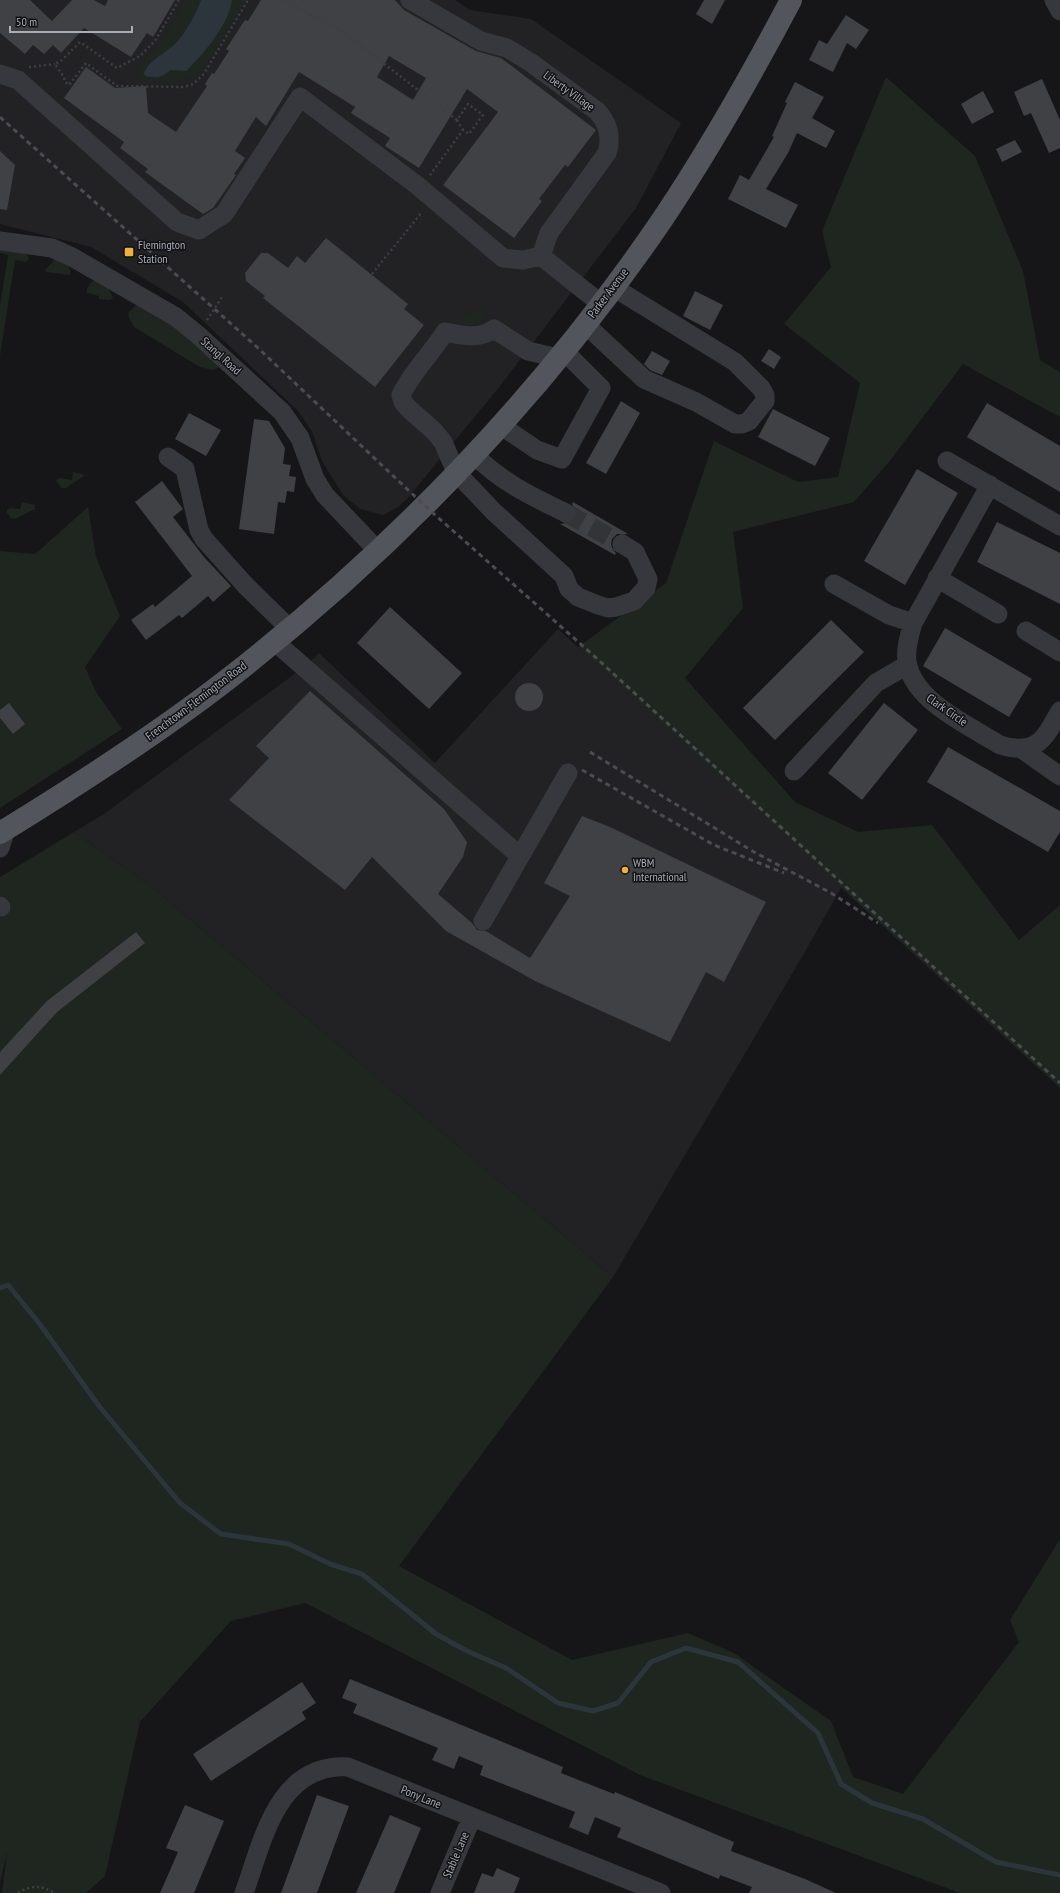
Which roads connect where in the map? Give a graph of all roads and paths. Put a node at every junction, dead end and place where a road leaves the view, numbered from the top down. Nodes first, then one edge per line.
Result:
1 (179, 0) edge
2 (248, 0) edge
3 (283, 0) edge
4 (410, 0) edge
5 (790, 0) edge
6 (1054, 0) edge
7 (1060, 11) edge
8 (0, 74) edge
9 (457, 120) junction
10 (463, 130) junction
11 (420, 188) junction
12 (423, 210) dead end
13 (0, 241) edge
14 (541, 256) junction
15 (372, 274) dead end
16 (607, 295) junction
17 (585, 324) junction
18 (561, 354) junction
19 (500, 425) junction
20 (473, 454) junction
21 (168, 457) dead end
22 (948, 461) dead end
23 (456, 472) junction
24 (990, 485) junction
25 (566, 513) tunnel mouth
26 (1060, 526) edge
27 (622, 544) tunnel mouth
28 (378, 551) junction
29 (937, 578) junction
30 (834, 584) dead end
31 (998, 614) dead end
32 (913, 623) junction
33 (1026, 631) dead end
34 (282, 635) junction
35 (1060, 652) edge
36 (907, 665) junction
37 (1060, 711) edge
38 (1023, 750) junction
39 (794, 771) dead end
40 (568, 773) dead end
41 (1060, 776) edge
42 (2, 835) edge
43 (520, 856) junction
44 (483, 921) dead end
45 (472, 1817) junction
46 (652, 1891) edge
47 (18, 1893) edge
48 (54, 1893) edge
49 (244, 1893) edge
50 (440, 1893) edge

1 - 2 path
3 - 9 path
4 - 14 street, Liberty Village
5 - 16 main road, Parker Avenue
6 - 7 street
8 - 11 street
9 - 10 path
9 - 10 path
10 - 11 path
11 - 14 street
12 - 15 path
13 - 28 street, Stangl Road
14 - 16 street
16 - 17 main road, Parker Avenue
16 - 17 street
17 - 18 main road, Parker Avenue
18 - 19 main road, Parker Avenue
18 - 19 street
18 - 23 street
19 - 20 main road, Parker Avenue
20 - 23 main road, Parker Avenue
20 - 25 street
21 - 34 street
22 - 24 street
23 - 27 street
23 - 28 main road, Parker Avenue
24 - 26 street
24 - 29 street, Clark Circle
28 - 34 main road, Frenchtown-Flemington Road
29 - 31 street
29 - 32 street, Clark Circle
30 - 32 street
32 - 36 street, Clark Circle
33 - 35 street
34 - 42 main road, Frenchtown-Flemington Road
34 - 43 street
36 - 38 street, Clark Circle
36 - 39 street
37 - 38 street
38 - 41 street
40 - 43 street
43 - 44 street
45 - 46 street, Pony Lane
45 - 49 street, Pony Lane
45 - 50 street, Stable Lane
47 - 48 path

